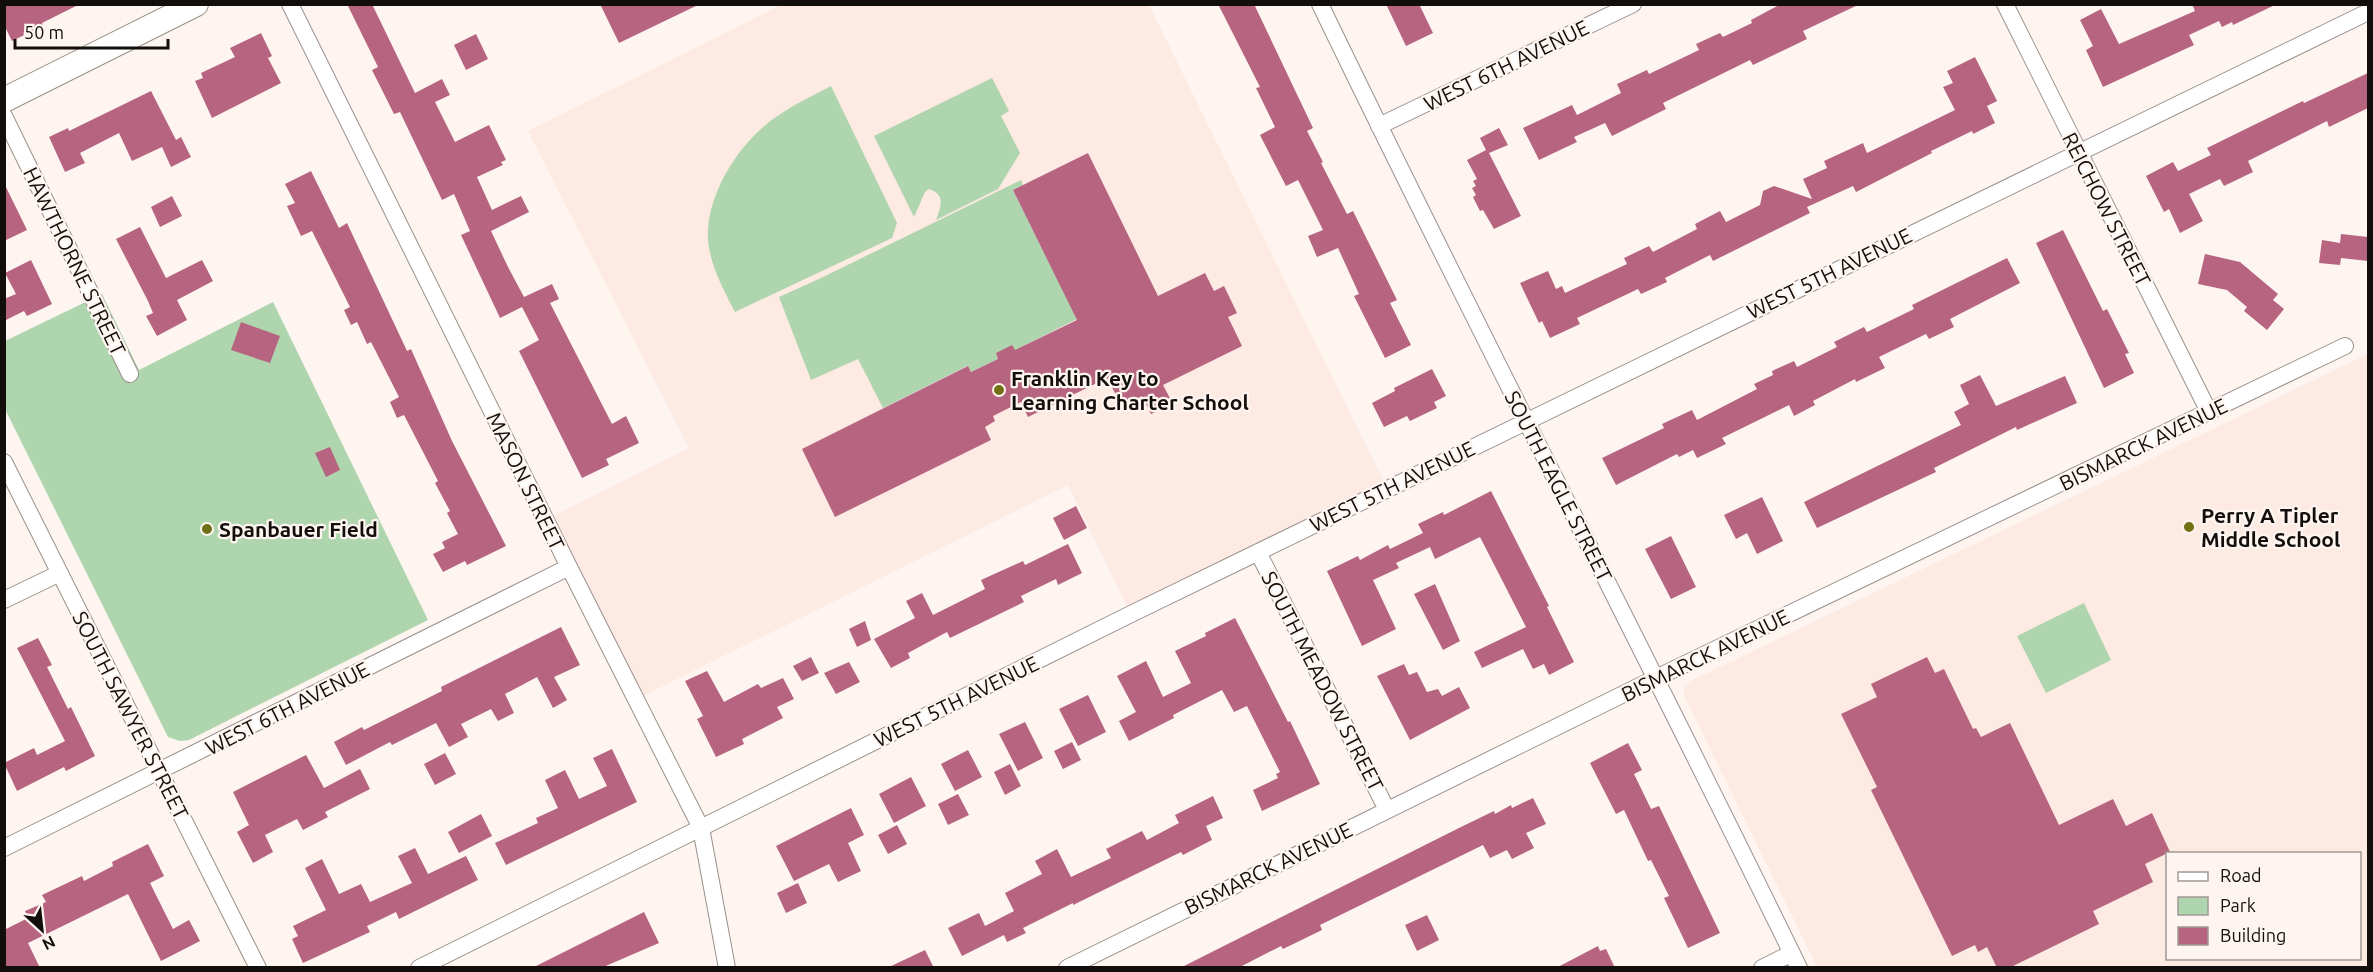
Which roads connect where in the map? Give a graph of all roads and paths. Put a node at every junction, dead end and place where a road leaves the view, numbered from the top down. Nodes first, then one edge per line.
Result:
1 (195, 4) edge
2 (290, 4) edge
3 (1320, 4) edge
4 (1633, 4) edge
5 (2005, 4) edge
6 (2368, 12) edge
7 (4, 100) edge
8 (4, 117) edge
9 (1379, 126) junction
10 (2078, 152) junction
11 (2345, 346) dead end
12 (130, 374) dead end
13 (2209, 412) junction
14 (1525, 421) junction
15 (4, 462) edge
16 (1258, 552) junction
17 (568, 567) junction
18 (60, 573) junction
19 (4, 600) edge
20 (1656, 678) junction
21 (159, 772) junction
22 (1387, 810) junction
23 (701, 828) junction
24 (4, 848) edge
25 (1796, 960) edge
26 (258, 968) edge
27 (419, 968) edge
28 (728, 968) edge
29 (1067, 968) edge
30 (1762, 968) edge

1 - 7 main road
2 - 17 street, MASON STREET
3 - 9 street, SOUTH EAGLE STREET
4 - 9 street, WEST 6TH AVENUE
5 - 10 street, REICHOW STREET
6 - 10 street, WEST 5TH AVENUE
8 - 12 street, HAWTHORNE STREET
9 - 14 street, SOUTH EAGLE STREET
10 - 13 street, REICHOW STREET
10 - 14 street, WEST 5TH AVENUE
11 - 13 street, BISMARCK AVENUE
13 - 20 street, BISMARCK AVENUE
14 - 16 street, WEST 5TH AVENUE
14 - 20 street, SOUTH EAGLE STREET
15 - 18 street, SOUTH SAWYER STREET
16 - 22 street, SOUTH MEADOW STREET
16 - 23 street, WEST 5TH AVENUE
17 - 21 street, WEST 6TH AVENUE
17 - 23 street, MASON STREET
18 - 19 street
18 - 21 street, SOUTH SAWYER STREET
20 - 22 street, BISMARCK AVENUE
20 - 25 street, SOUTH EAGLE STREET
21 - 24 street, WEST 6TH AVENUE
21 - 26 street, SOUTH SAWYER STREET
22 - 29 street, BISMARCK AVENUE
23 - 27 street, WEST 5TH AVENUE
23 - 28 street, MASON STREET
25 - 30 street

